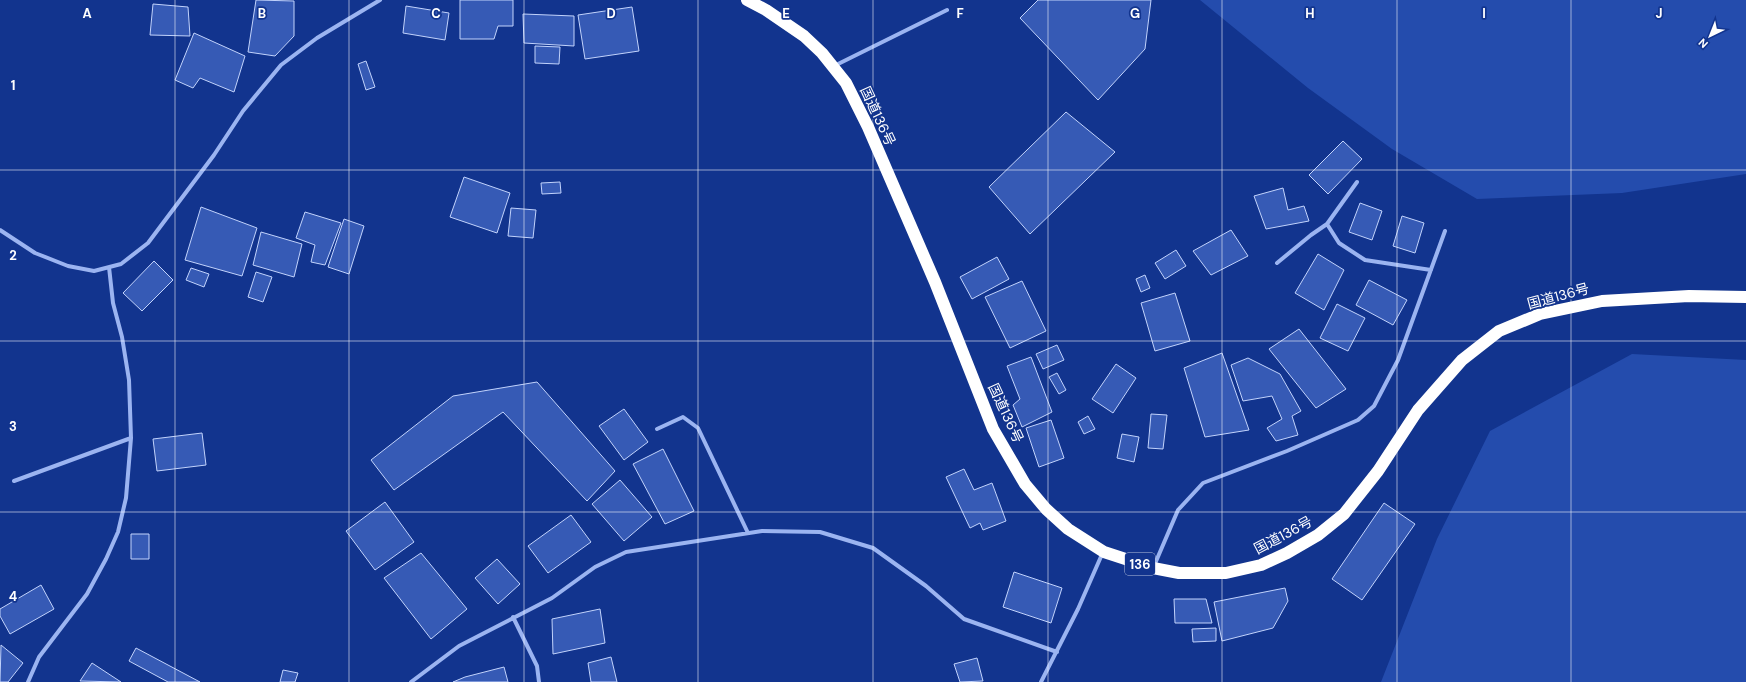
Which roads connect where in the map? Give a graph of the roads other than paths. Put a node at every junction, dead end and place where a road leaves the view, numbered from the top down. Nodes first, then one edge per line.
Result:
1 (380, 0) edge
2 (747, 0) edge
3 (947, 10) dead end
4 (833, 67) junction
5 (1357, 182) dead end
6 (1327, 224) junction
7 (0, 230) edge
8 (1445, 232) dead end
9 (1277, 263) dead end
10 (109, 267) junction
11 (1431, 270) junction
12 (1746, 297) edge
13 (657, 429) dead end
14 (131, 438) junction
15 (14, 481) dead end
16 (748, 533) junction
17 (1104, 552) junction
18 (1153, 568) junction
19 (513, 617) junction
20 (1057, 652) junction
21 (28, 682) edge
22 (411, 682) edge
23 (539, 682) edge
24 (1041, 682) edge

1 - 10 street
2 - 4 highway, 国道136号 / 136
3 - 4 street
4 - 17 highway, 国道136号 / 136
5 - 6 street
6 - 9 street
6 - 11 street
7 - 10 street
8 - 11 street
10 - 14 street
11 - 18 street
12 - 18 highway, 国道136号 / 136
13 - 16 street
14 - 15 street
14 - 21 street
16 - 19 street
16 - 20 street
17 - 18 highway, 国道136号 / 136
17 - 20 street
19 - 22 street
19 - 23 street
20 - 24 street

